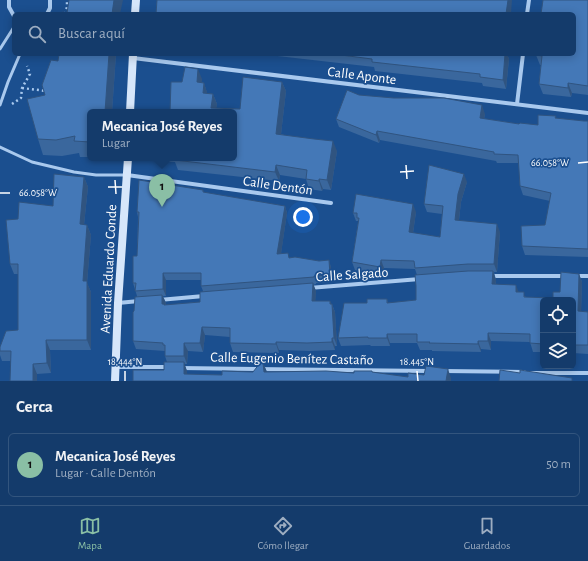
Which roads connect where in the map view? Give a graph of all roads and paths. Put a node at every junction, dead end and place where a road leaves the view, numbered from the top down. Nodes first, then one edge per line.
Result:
1 (10, 0) edge
2 (50, 0) edge
3 (67, 0) edge
4 (136, 0) edge
5 (529, 0) edge
6 (12, 12) edge
7 (48, 12) edge
8 (66, 12) edge
9 (135, 12) edge
10 (527, 12) edge
11 (12, 30) edge
12 (0, 49) edge
13 (19, 56) edge
14 (133, 56) edge
15 (523, 56) edge
16 (26, 63) dead end
17 (22, 88) junction
18 (50, 92) edge
19 (12, 104) dead end
20 (517, 104) junction
21 (0, 106) edge
22 (130, 109) edge
23 (588, 113) edge
24 (0, 147) edge
25 (128, 161) edge
26 (127, 175) junction
27 (331, 203) dead end
28 (486, 276) edge
29 (588, 276) edge
30 (424, 279) edge
31 (308, 288) edge
32 (205, 296) edge
33 (158, 300) edge
34 (142, 301) edge
35 (118, 303) junction
36 (116, 367) junction
37 (588, 373) edge
38 (115, 381) edge

1 - 6 street
2 - 7 street
3 - 8 path
4 - 9 street
5 - 10 street
11 - 12 lane
13 - 21 lane
14 - 20 street, Calle Aponte
14 - 22 street
15 - 20 street
16 - 17 path
17 - 18 path
17 - 19 path
20 - 23 street, Calle Aponte
24 - 26 lane
25 - 26 street, Avenida Eduardo Conde
26 - 27 street, Calle Dentón
26 - 35 street, Avenida Eduardo Conde
28 - 29 street
30 - 31 street, Calle Salgado
32 - 33 street
34 - 35 street
35 - 36 street, Avenida Eduardo Conde
36 - 37 street, Calle Eugenio Benítez Castaño
36 - 38 street, Avenida Eduardo Conde

